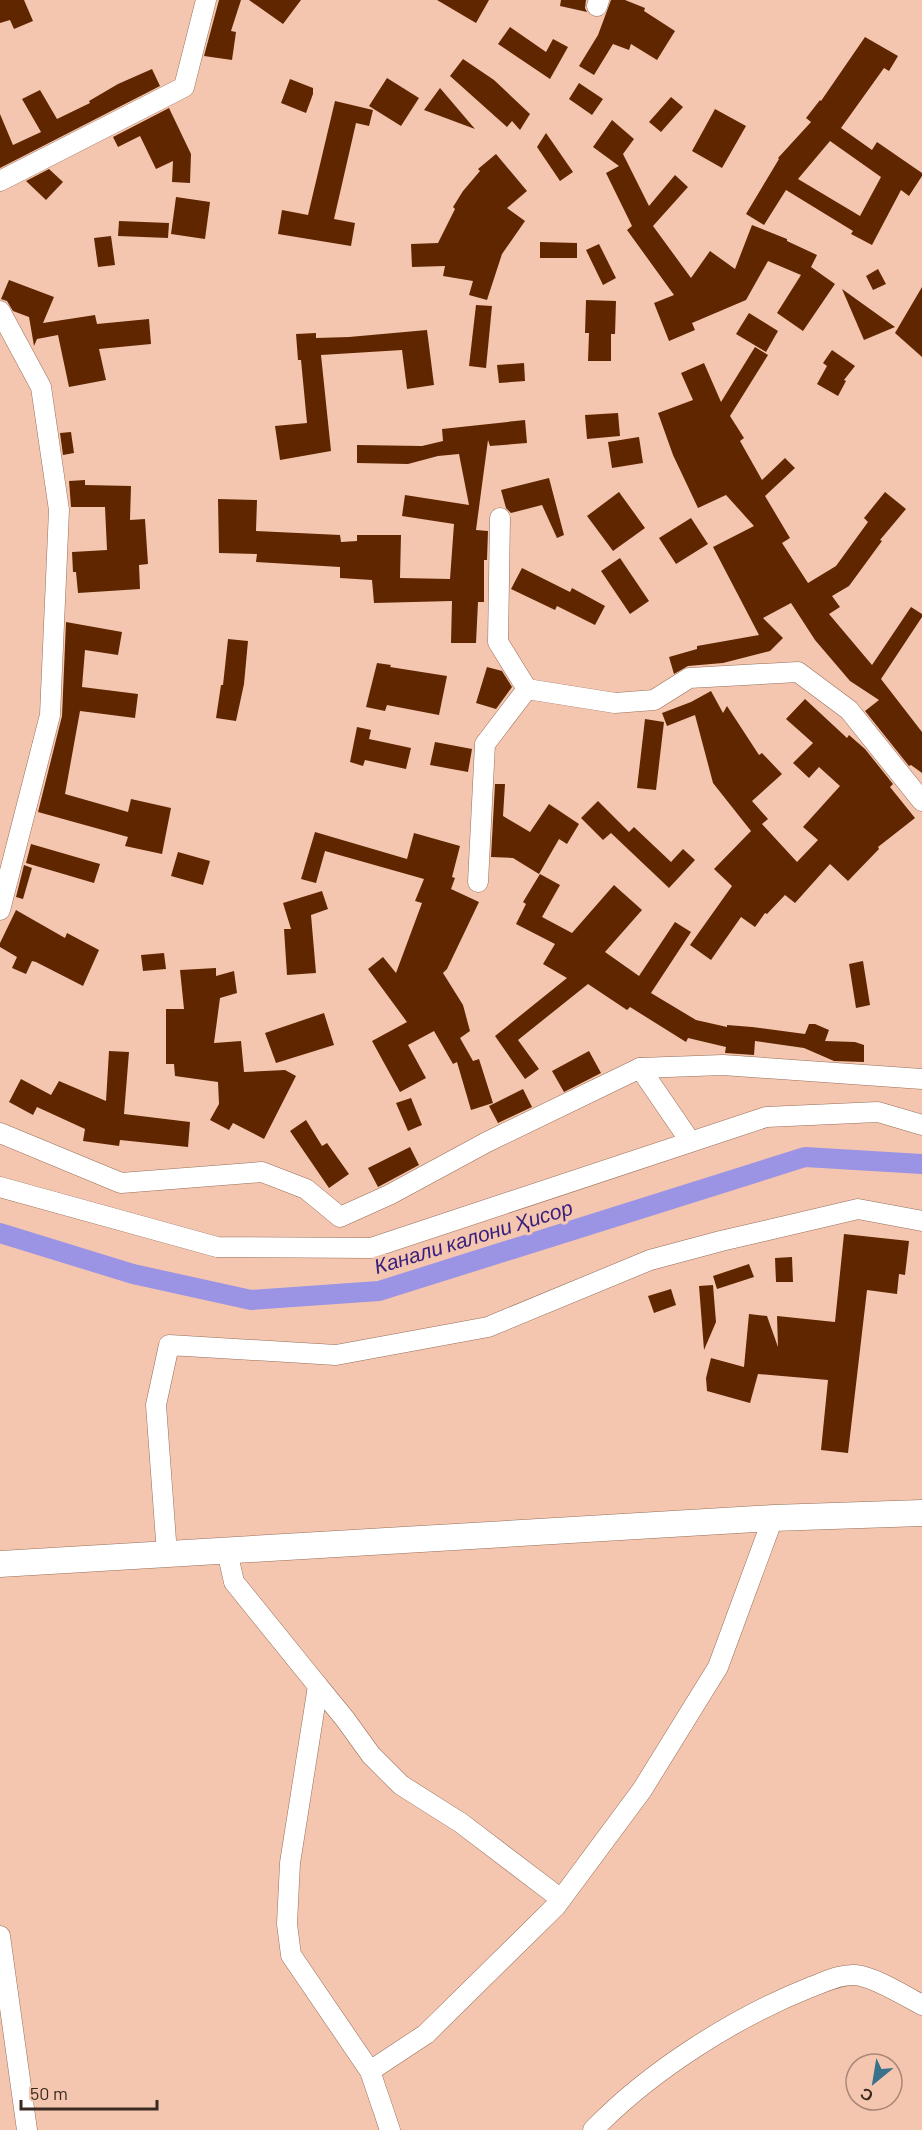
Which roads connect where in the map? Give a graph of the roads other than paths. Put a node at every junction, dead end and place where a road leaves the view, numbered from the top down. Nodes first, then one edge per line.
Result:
1 (206, 0) edge
2 (0, 181) edge
3 (0, 311) edge
4 (500, 518) dead end
5 (527, 689) junction
6 (922, 801) edge
7 (478, 882) dead end
8 (0, 910) edge
9 (640, 1068) junction
10 (922, 1079) edge
11 (922, 1125) edge
12 (0, 1133) edge
13 (690, 1141) junction
14 (0, 1187) edge
15 (922, 1221) edge
16 (922, 1513) edge
17 (773, 1518) junction
18 (227, 1551) junction
19 (167, 1554) junction
20 (0, 1564) edge
21 (318, 1686) junction
22 (561, 1899) junction
23 (0, 1936) edge
24 (1, 1962) edge
25 (922, 2005) edge
26 (370, 2071) junction
27 (27, 2130) edge
28 (390, 2130) edge
29 (593, 2130) edge

1 - 2 street
3 - 8 street
4 - 5 street
5 - 6 street
5 - 7 street
9 - 10 street
9 - 12 street
9 - 13 street
11 - 13 street
13 - 14 street
15 - 19 street
16 - 17 main road
17 - 18 main road
17 - 22 street
18 - 19 main road
18 - 21 street
19 - 20 main road
21 - 22 street
21 - 26 street
22 - 26 street
23 - 24 street
24 - 27 street
25 - 29 street
26 - 28 street

